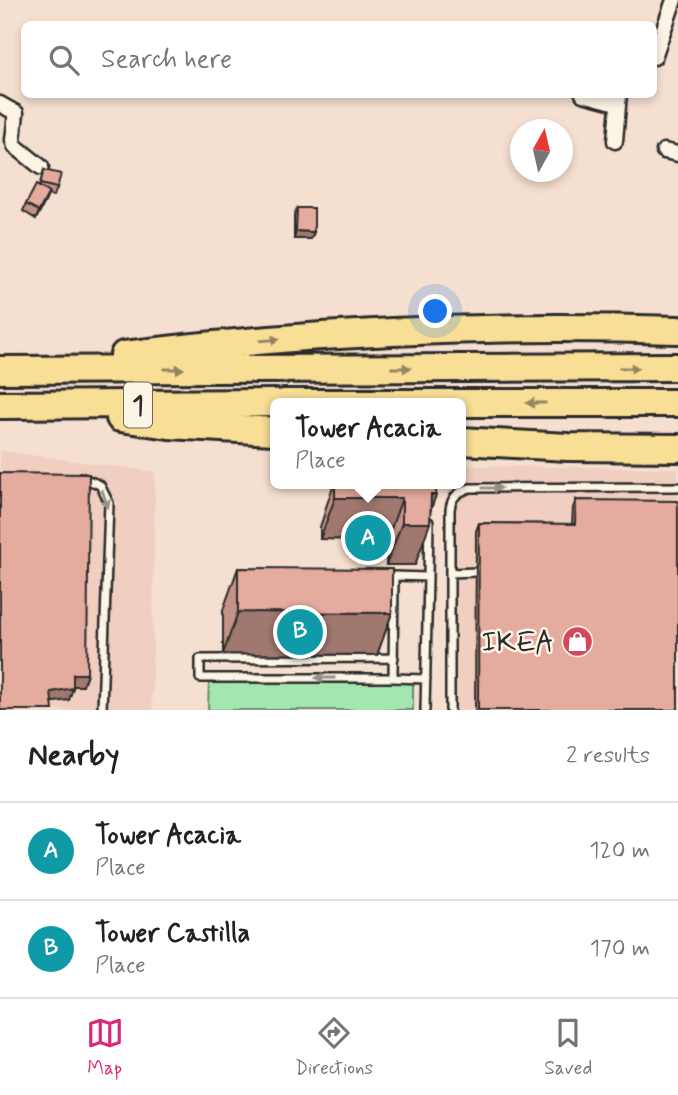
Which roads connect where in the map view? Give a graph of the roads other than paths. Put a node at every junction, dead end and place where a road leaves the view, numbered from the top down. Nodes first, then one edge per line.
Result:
1 (674, 0) edge
2 (672, 19) edge
3 (657, 46) edge
4 (618, 99) edge
5 (0, 104) edge
6 (615, 141) dead end
7 (41, 167) dead end
8 (678, 330) edge
9 (678, 368) edge
10 (4, 370) edge
11 (270, 403) edge
12 (466, 403) edge
13 (678, 403) edge
14 (0, 405) edge
15 (36, 405) junction
16 (270, 431) edge
17 (466, 441) edge
18 (678, 448) edge
19 (72, 477) edge
20 (678, 487) edge
21 (429, 515) edge
22 (476, 572) edge
23 (450, 573) junction
24 (428, 577) junction
25 (394, 658) junction
26 (393, 678) junction
27 (426, 679) junction
28 (102, 710) edge
29 (425, 710) edge
30 (450, 710) edge

1 - 2 street
2 - 3 street
4 - 6 street
5 - 7 street
10 -> 8 highway
10 -> 9 highway, 1
11 - 15 highway, 1
13 -> 12 highway
14 - 15 highway, 1
15 - 16 highway
17 - 18 highway
19 -> 28 lane
23 -> 20 lane
21 - 24 lane
22 - 23 lane
23 - 30 lane
24 - 25 lane
24 - 27 lane
25 - 26 lane
26 -> 25 lane
26 - 27 lane
27 - 29 lane

